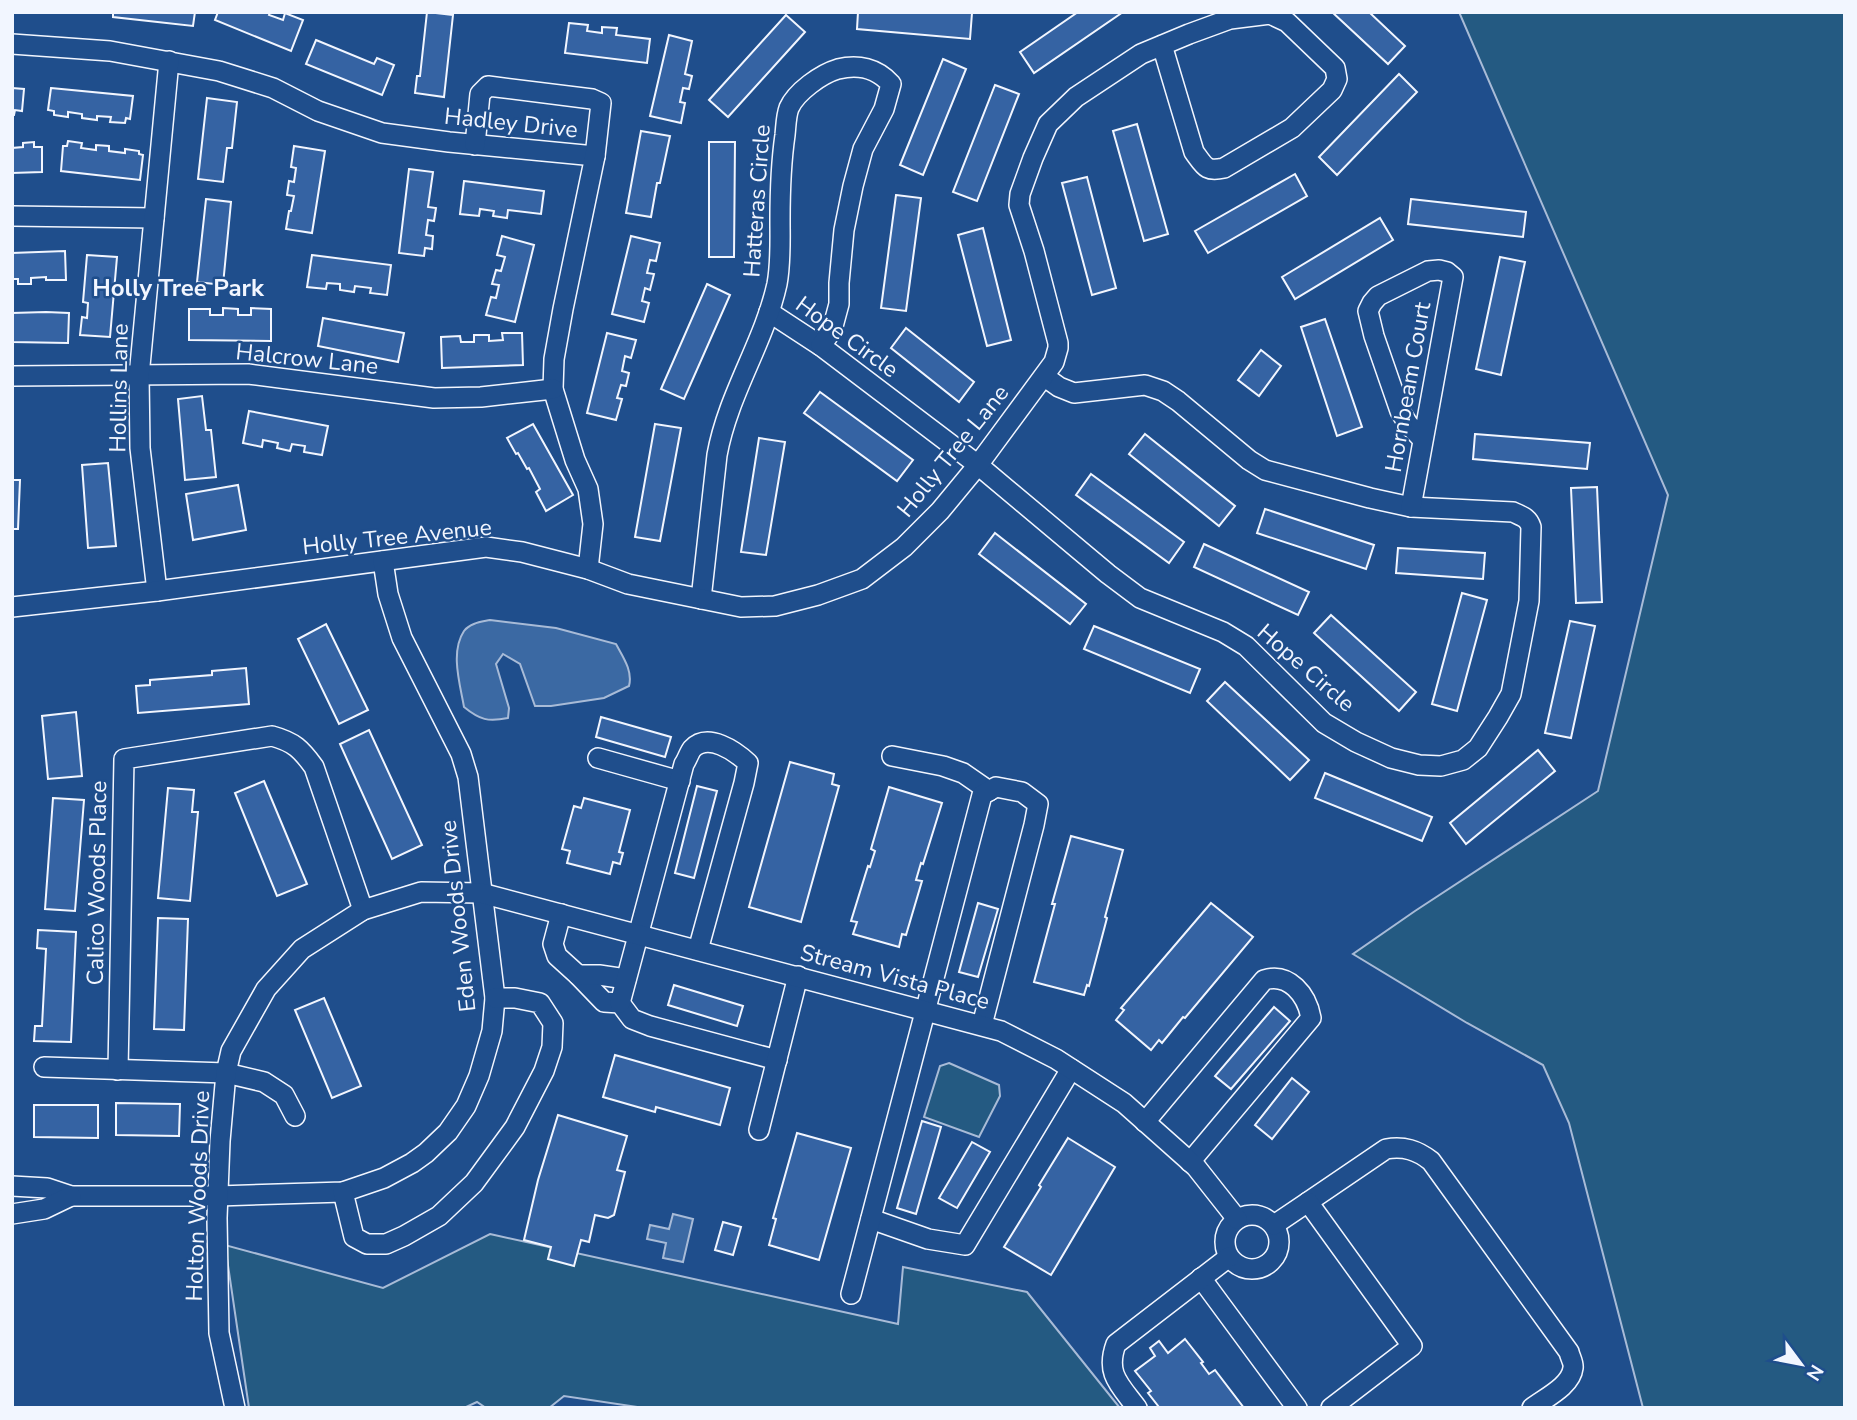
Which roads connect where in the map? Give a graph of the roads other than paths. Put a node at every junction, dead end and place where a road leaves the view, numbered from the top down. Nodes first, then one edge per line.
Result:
1 (12, 44) edge
2 (1162, 45) junction
3 (169, 61) junction
4 (475, 145) junction
5 (595, 156) junction
6 (12, 216) edge
7 (154, 218) junction
8 (769, 312) junction
9 (821, 346) junction
10 (12, 376) edge
11 (139, 376) junction
12 (1045, 377) junction
13 (554, 389) junction
14 (1423, 440) junction
15 (978, 465) junction
16 (1411, 507) junction
17 (383, 561) junction
18 (588, 569) junction
19 (862, 579) joint
20 (156, 591) junction
21 (701, 599) junction
22 (12, 607) edge
23 (892, 756) dead end
24 (598, 758) dead end
25 (680, 780) junction
26 (989, 791) junction
27 (481, 893) junction
28 (363, 910) junction
29 (561, 914) junction
30 (638, 934) junction
31 (698, 950) junction
32 (578, 975) junction
33 (798, 976) junction
34 (626, 979) junction
35 (495, 998) junction
36 (620, 1003) junction
37 (926, 1010) junction
38 (982, 1025) junction
39 (777, 1060) junction
40 (44, 1067) dead end
41 (1071, 1069) junction
42 (118, 1070) junction
43 (226, 1073) junction
44 (295, 1116) dead end
45 (1145, 1122) junction
46 (759, 1130) dead end
47 (1190, 1162) junction
48 (12, 1186) edge
49 (343, 1192) junction
50 (71, 1196) junction
51 (218, 1196) junction
52 (1308, 1202) junction
53 (12, 1214) edge
54 (871, 1219) junction
55 (1237, 1219) junction
56 (1274, 1225) junction
57 (1229, 1257) junction
58 (1201, 1278) junction
59 (851, 1294) dead end
60 (235, 1408) edge
61 (1137, 1408) edge
62 (1297, 1408) edge
63 (1331, 1408) edge
64 (1532, 1408) edge

1 - 3 street, Hadley Drive
2 - 2 street
2 - 12 street, Holly Tree Lane
3 - 4 street, Hadley Drive
3 - 7 street, Hollins Lane
4 - 5 street, Hadley Drive
4 - 5 street
5 - 13 street, Hadley Drive
6 - 7 street
7 - 11 street, Hollins Lane
8 - 9 street, Hope Circle
8 - 9 street, Hatteras Circle
8 - 21 street, Hatteras Circle
9 - 15 street, Hope Circle
10 - 11 street, Halcrow Lane
11 - 13 street, Halcrow Lane
11 - 20 street, Hollins Lane
12 - 15 street, Holly Tree Lane
12 - 16 street, Hope Circle
13 - 18 street, Hadley Drive
14 - 14 street, Hornbeam Court
14 - 16 street, Hornbeam Court
15 - 16 street, Hope Circle
15 - 19 street, Holly Tree Lane
17 - 18 street, Holly Tree Avenue
17 - 20 street, Holly Tree Avenue
17 - 27 street, Eden Woods Drive
18 - 21 street, Holly Tree Avenue
19 - 21 street, Holly Tree Avenue
20 - 22 street, Holly Tree Avenue
23 - 26 street
24 - 25 street
25 - 30 street
25 - 31 street
26 - 37 street
26 - 38 street
27 - 28 street, Holton Woods Drive
27 - 29 street, Stream Vista Place
27 - 35 street, Eden Woods Drive
28 - 42 street, Calico Woods Place
28 - 43 street, Holton Woods Drive
29 - 30 street, Stream Vista Place
29 - 32 street
30 - 31 street, Stream Vista Place
30 - 34 street
31 - 33 street, Stream Vista Place
32 - 34 street
32 - 36 street
33 - 37 street, Stream Vista Place
33 - 39 street
34 - 36 street
35 - 49 street, Eden Woods Drive
35 - 49 street
36 - 39 street
37 - 38 street, Stream Vista Place
37 - 54 street
38 - 41 street, Stream Vista Place
39 - 46 street
40 - 42 street
41 - 45 street, Stream Vista Place
41 - 54 street
42 - 43 street
43 - 44 street
43 - 51 street, Holton Woods Drive
45 - 47 street, Stream Vista Place
45 - 47 street
47 - 55 street, Stream Vista Place
48 - 50 street, Eden Woods Drive
49 - 51 street, Eden Woods Drive
50 - 51 street, Eden Woods Drive
50 - 53 street, Eden Woods Drive
51 - 60 street, Holton Woods Drive
52 - 56 street
52 - 63 street
52 - 64 street
54 - 59 street
55 - 56 street
55 - 57 street
56 - 57 street
57 - 58 street
58 - 61 street
58 - 62 street

